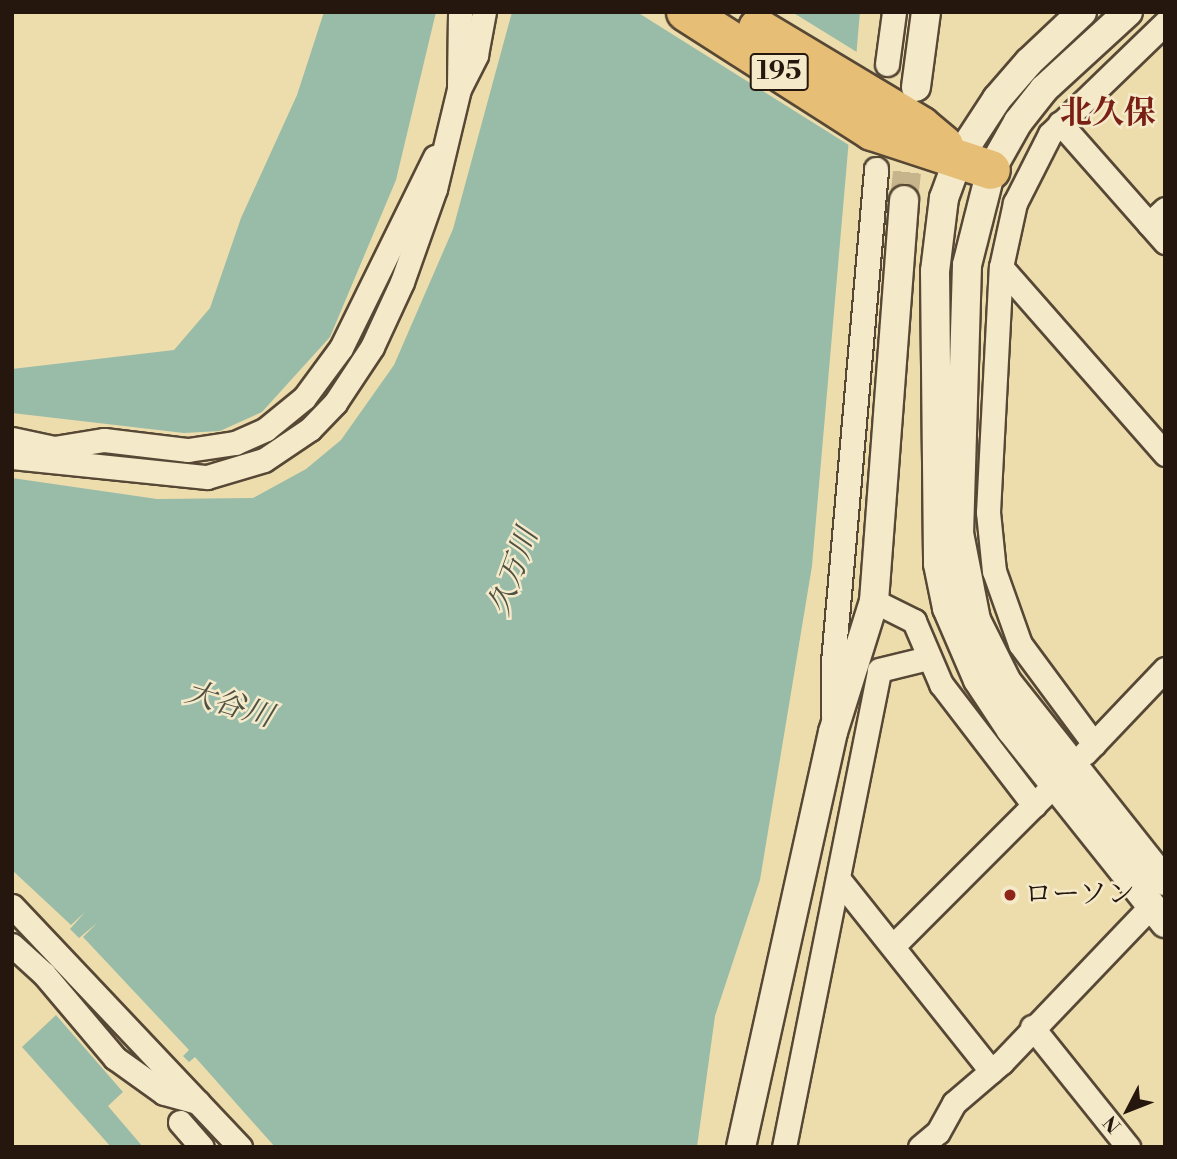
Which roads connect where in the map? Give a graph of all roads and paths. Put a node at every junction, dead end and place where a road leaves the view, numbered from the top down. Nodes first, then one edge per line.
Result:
1 (460, 12) edge
2 (484, 12) edge
3 (685, 12) edge
4 (732, 12) edge
5 (894, 12) edge
6 (926, 12) edge
7 (1082, 12) edge
8 (1128, 12) edge
9 (1165, 23) edge
10 (916, 87) dead end
11 (459, 89) junction
12 (878, 98) junction
13 (1060, 123) junction
14 (445, 140) junction
15 (975, 164) junction
16 (876, 169) dead end
17 (904, 200) tunnel mouth
18 (1157, 216) edge
19 (1165, 242) edge
20 (1002, 267) junction
21 (12, 439) edge
22 (1165, 454) edge
23 (12, 457) edge
24 (874, 601) junction
25 (928, 658) junction
26 (1165, 669) edge
27 (832, 732) junction
28 (1094, 744) junction
29 (1064, 774) junction
30 (1034, 805) junction
31 (840, 881) junction
32 (1165, 881) edge
33 (12, 906) edge
34 (1160, 907) edge
35 (12, 944) edge
36 (893, 946) junction
37 (1032, 1027) junction
38 (991, 1072) junction
39 (199, 1102) junction
40 (180, 1122) dead end
41 (936, 1142) edge
42 (202, 1147) edge
43 (240, 1147) edge
44 (741, 1147) edge
45 (784, 1147) edge
46 (1128, 1147) edge

1 - 11 street
2 - 11 street
3 - 12 highway, 195
4 - 12 highway, 195
5 - 12 street
6 - 10 street
7 - 15 street
8 - 15 street
9 - 13 street
11 - 14 street
12 - 15 highway, 195
13 - 18 street
13 - 20 street
14 - 21 street
14 - 23 street
15 - 29 street
16 - 27 street
17 - 24 street
18 - 19 street
20 - 22 street
20 - 28 street
24 - 25 street
24 - 27 street
25 - 30 street
25 - 31 street
26 - 28 street
27 - 44 street
28 - 29 street
29 - 30 street
29 - 32 street
29 - 34 street
30 - 36 street
31 - 36 street
31 - 45 street
33 - 39 street
34 - 37 street
35 - 39 street
36 - 38 street
37 - 38 street
37 - 46 street
38 - 41 street
39 - 43 street
40 - 42 street

